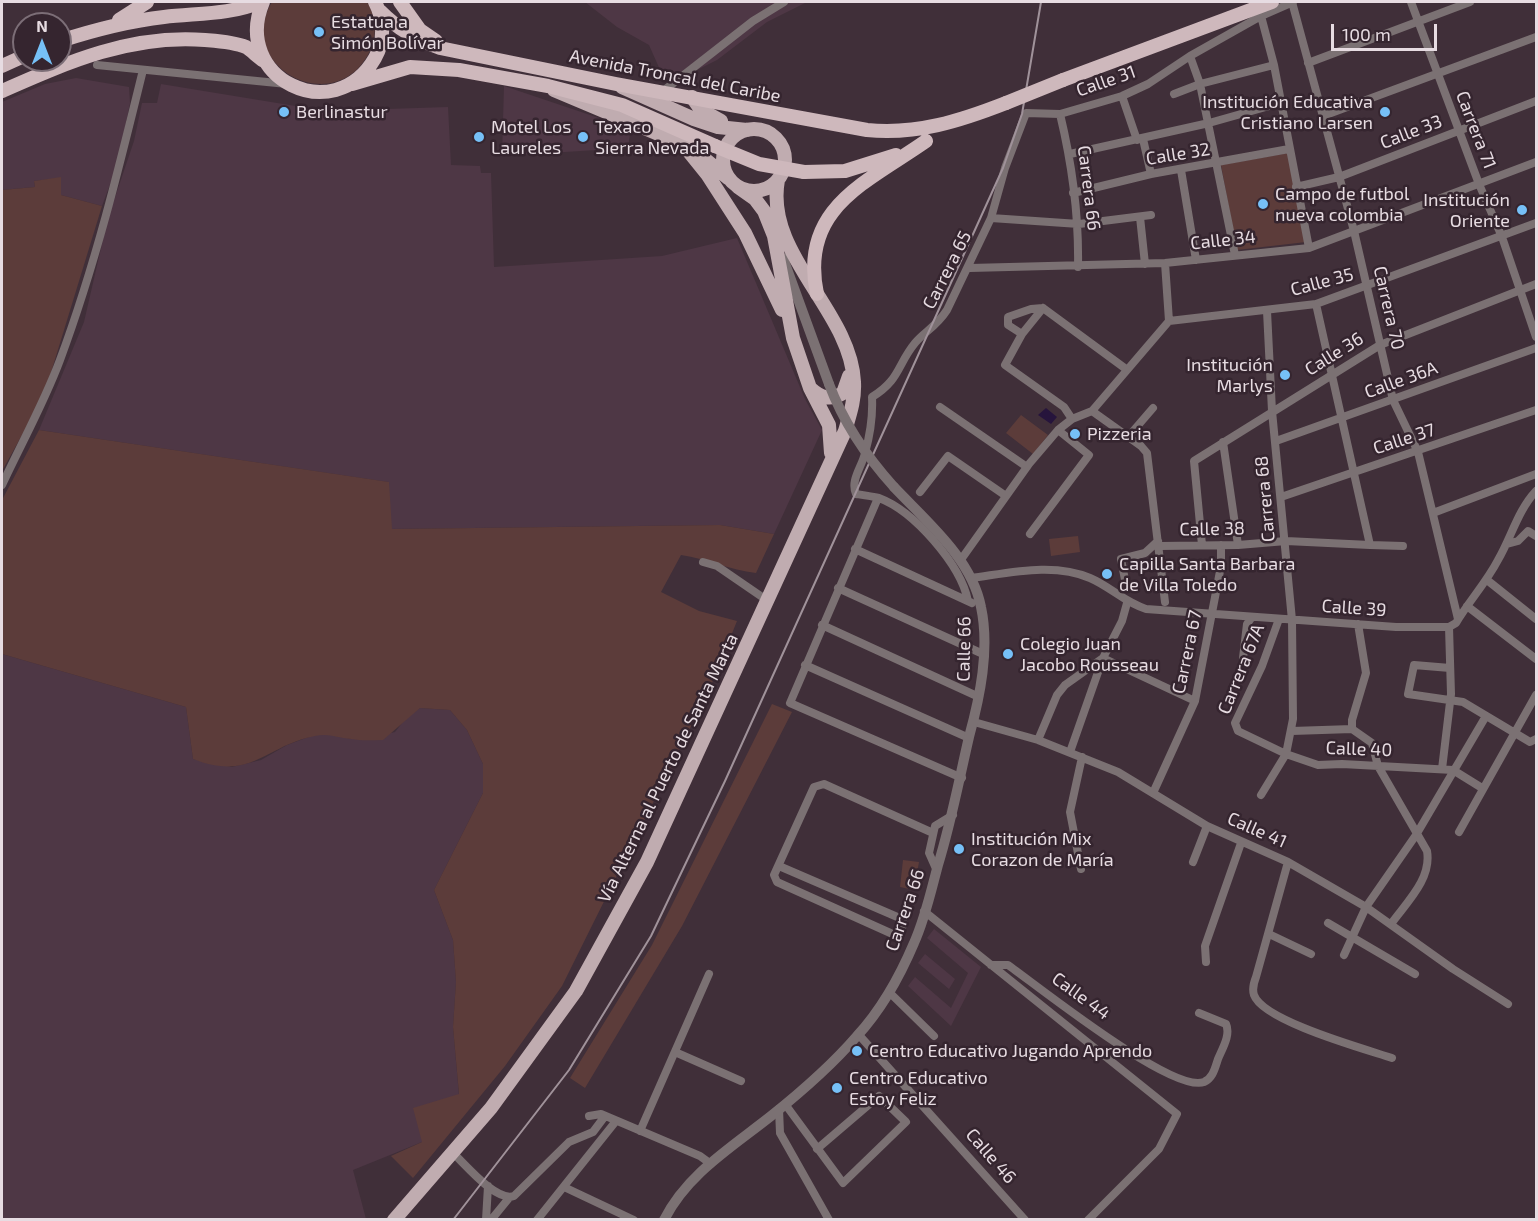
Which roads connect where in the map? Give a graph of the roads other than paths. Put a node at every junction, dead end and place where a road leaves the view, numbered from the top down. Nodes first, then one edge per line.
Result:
1 (147, 2) edge
2 (262, 2) edge
3 (400, 2) edge
4 (784, 2) edge
5 (1272, 2) edge
6 (1293, 2) edge
7 (1411, 2) edge
8 (1470, 2) edge
9 (377, 6) edge
10 (1261, 16) junction
11 (1419, 22) junction
12 (85, 33) junction
13 (1536, 36) edge
14 (72, 37) edge
15 (466, 53) junction
16 (1190, 56) junction
17 (264, 61) junction
18 (1308, 63) junction
19 (97, 65) dead end
20 (1274, 65) junction
21 (143, 70) junction
22 (1438, 75) junction
23 (287, 84) junction
24 (352, 84) junction
25 (616, 84) junction
26 (1200, 84) junction
27 (548, 86) junction
28 (2, 91) edge
29 (662, 92) junction
30 (1174, 94) dead end
31 (1122, 96) junction
32 (692, 98) junction
33 (1536, 102) edge
34 (1280, 103) junction
35 (1026, 113) joint
36 (1060, 114) junction
37 (975, 115) junction
38 (1323, 116) junction
39 (1209, 123) junction
40 (740, 129) junction
41 (1460, 132) junction
42 (1140, 139) junction
43 (926, 141) junction
44 (686, 148) junction
45 (1289, 149) junction
46 (1070, 154) junction
47 (1536, 162) edge
48 (1218, 164) junction
49 (1180, 170) junction
50 (1151, 174) junction
51 (1339, 177) junction
52 (778, 180) junction
53 (733, 183) junction
54 (1479, 184) junction
55 (1296, 187) junction
56 (1073, 193) junction
57 (1151, 215) dead end
58 (1140, 217) junction
59 (991, 219) junction
60 (1536, 223) edge
61 (1079, 224) junction
62 (1354, 231) junction
63 (778, 234) junction
64 (1502, 237) junction
65 (1309, 248) junction
66 (1235, 255) junction
67 (1196, 260) junction
68 (1165, 263) junction
69 (1145, 264) junction
70 (1078, 267) junction
71 (970, 268) junction
72 (1536, 284) edge
73 (1368, 286) junction
74 (1520, 291) junction
75 (817, 294) junction
76 (1316, 304) junction
77 (1043, 308) junction
78 (1267, 311) junction
79 (1169, 321) junction
80 (790, 326) junction
81 (1022, 334) junction
82 (1536, 337) edge
83 (1380, 345) junction
84 (1536, 348) edge
85 (848, 359) junction
86 (1126, 369) junction
87 (1330, 377) junction
88 (854, 381) junction
89 (810, 388) junction
90 (872, 397) junction
91 (1393, 400) junction
92 (940, 407) dead end
93 (1153, 408) dead end
94 (1536, 410) edge
95 (1092, 411) junction
96 (1272, 411) junction
97 (1072, 419) junction
98 (1340, 420) junction
99 (1058, 430) junction
100 (1128, 437) junction
101 (1276, 441) junction
102 (1223, 442) junction
103 (1418, 452) junction
104 (831, 455) junction
105 (1027, 467) junction
106 (1355, 471) junction
107 (1536, 474) edge
108 (2, 485) edge
109 (1536, 491) edge
110 (920, 492) dead end
111 (1006, 496) junction
112 (1281, 497) junction
113 (878, 498) junction
114 (1433, 513) junction
115 (1030, 534) dead end
116 (1536, 536) edge
117 (1286, 542) junction
118 (1159, 543) junction
119 (1221, 544) junction
120 (1508, 544) junction
121 (1202, 545) junction
122 (1238, 546) junction
123 (1370, 546) junction
124 (1403, 546) dead end
125 (855, 549) junction
126 (960, 561) junction
127 (703, 562) dead end
128 (972, 578) junction
129 (1487, 580) junction
130 (1126, 585) dead end
131 (838, 588) junction
132 (768, 601) junction
133 (968, 602) junction
134 (1165, 602) dead end
135 (1127, 603) junction
136 (1467, 606) junction
137 (981, 607) junction
138 (1212, 613) junction
139 (1252, 617) junction
140 (1279, 619) junction
141 (1458, 619) junction
142 (1536, 619) edge
143 (1292, 620) junction
144 (1358, 624) junction
145 (822, 625) junction
146 (1449, 627) junction
147 (983, 654) junction
148 (1103, 658) junction
149 (1243, 658) dead end
150 (1536, 659) edge
151 (805, 665) junction
152 (1450, 668) junction
153 (1536, 695) edge
154 (979, 697) junction
155 (1451, 699) junction
156 (1195, 701) junction
157 (1486, 716) junction
158 (974, 722) junction
159 (1352, 729) junction
160 (1238, 731) joint
161 (1292, 731) junction
162 (1515, 732) junction
163 (969, 738) junction
164 (1536, 739) edge
165 (1038, 740) junction
166 (1070, 752) junction
167 (1286, 754) junction
168 (1082, 757) junction
169 (1378, 766) junction
170 (1442, 769) junction
171 (1453, 770) junction
172 (962, 778) junction
173 (1482, 788) junction
174 (1153, 793) junction
175 (1262, 795) dead end
176 (953, 815) junction
177 (1207, 826) junction
178 (1459, 832) dead end
179 (933, 833) junction
180 (1416, 835) junction
181 (1241, 843) junction
182 (1192, 861) dead end
183 (1288, 862) junction
184 (779, 866) junction
185 (1081, 869) dead end
186 (937, 871) junction
187 (1366, 907) junction
188 (924, 911) junction
189 (1328, 922) dead end
190 (1391, 924) junction
191 (1269, 934) junction
192 (1353, 936) junction
193 (1311, 954) dead end
194 (1344, 955) dead end
195 (1206, 962) dead end
196 (991, 965) junction
197 (709, 974) dead end
198 (1415, 974) dead end
199 (889, 992) junction
200 (1508, 1004) dead end
201 (1199, 1012) dead end
202 (859, 1035) junction
203 (934, 1036) dead end
204 (675, 1052) junction
205 (1392, 1058) dead end
206 (741, 1081) dead end
207 (782, 1107) junction
208 (589, 1116) dead end
209 (605, 1116) junction
210 (616, 1120) junction
211 (640, 1131) junction
212 (817, 1149) junction
213 (453, 1153) junction
214 (711, 1164) junction
215 (488, 1186) junction
216 (564, 1187) junction
217 (509, 1198) junction
218 (826, 1219) edge
219 (394, 1220) edge
220 (486, 1220) edge
221 (491, 1220) edge
222 (537, 1220) edge
223 (634, 1220) edge
224 (664, 1220) edge
225 (1025, 1220) edge
226 (1088, 1220) edge

1 - 12 highway
2 - 12 highway
2 - 17 highway
3 - 15 highway
4 - 29 street
5 - 37 highway, Avenida Troncal del Caribe, bridge
6 - 10 street, Calle 31
6 - 18 street, Carrera 70
7 - 11 street, Carrera 71
8 - 11 street
9 - 15 highway, Avenida Troncal del Caribe
9 - 24 highway
10 - 16 street, Calle 31
10 - 20 street
11 - 18 street
11 - 22 street, Carrera 71
12 - 14 highway
13 - 22 street
15 - 25 highway, Avenida Troncal del Caribe
16 - 26 street
16 - 31 street, Calle 31
17 - 23 highway
17 - 28 highway
18 - 38 street, Carrera 70
19 - 21 street
20 - 26 street
20 - 34 street
21 - 23 street
21 - 108 street
22 - 38 street
22 - 41 street, Carrera 71
23 - 24 highway, Avenida Troncal del Caribe
24 - 27 highway, Avenida Troncal del Caribe
25 - 29 highway, Avenida Troncal del Caribe
25 - 40 main road
26 - 30 street
26 - 39 street
27 - 43 highway, Avenida Troncal del Caribe, bridge
27 - 44 main road, Vía Alterna al Puerto de Santa Marta
29 - 32 highway, Avenida Troncal del Caribe
31 - 36 street, Calle 31
31 - 42 street
32 - 37 highway, Avenida Troncal del Caribe
32 - 40 main road
33 - 41 street, Calle 33
34 - 39 street
34 - 45 street
35 - 36 street, Calle 31
35 - 59 street, Carrera 65
36 - 46 street, Carrera 66
37 - 43 highway, Avenida Troncal del Caribe
38 - 51 street, Carrera 70
39 - 42 street
39 - 48 street
40 - 52 main road
40 - 53 main road
41 - 51 street, Calle 33
41 - 54 street, Carrera 71
42 - 46 street
42 - 50 street
43 - 75 highway
44 - 53 main road, Vía Alterna al Puerto de Santa Marta
44 - 80 main road
45 - 48 street, Calle 32
45 - 55 street
46 - 56 street, Carrera 66
47 - 54 street, Calle 34
48 - 49 street, Calle 32
48 - 66 street
49 - 50 street, Calle 32
49 - 67 street
50 - 56 street, Calle 32
51 - 55 street, Calle 33
51 - 62 street, Carrera 70
52 - 53 main road
52 - 63 main road, Vía Alterna al Puerto de Santa Marta
53 - 63 main road, Vía Alterna al Puerto de Santa Marta
54 - 62 street, Calle 34
54 - 64 street, Carrera 71
55 - 65 street
56 - 61 street, Carrera 66
57 - 58 street
58 - 61 street
58 - 69 street
59 - 61 street
59 - 71 street, Carrera 65
60 - 64 street, Calle 35
61 - 70 street, Carrera 66
62 - 65 street, Calle 34
62 - 73 street, Carrera 70
63 - 75 main road, Vía Alterna al Puerto de Santa Marta
63 - 80 main road, Vía Alterna al Puerto de Santa Marta
63 - 126 street, bridge
64 - 73 street, Calle 35
64 - 74 street, Carrera 71
65 - 66 street, Calle 34
66 - 67 street, Calle 34
67 - 68 street, Calle 34
68 - 69 street, Calle 34
68 - 79 street
69 - 70 street, Calle 34
70 - 71 street, Calle 34
71 - 90 street, Carrera 65
72 - 74 street, Calle 36
73 - 76 street, Calle 35
73 - 83 street, Carrera 70
74 - 82 street, Carrera 71
74 - 83 street, Calle 36
75 - 85 main road, Vía Alterna al Puerto de Santa Marta
76 - 78 street, Calle 35
76 - 87 street
77 - 81 street
77 - 81 street
77 - 86 street
78 - 79 street, Calle 35
78 - 96 street, Carrera 68
79 - 86 street
80 - 89 main road, Vía Alterna al Puerto de Santa Marta
81 - 97 street
83 - 87 street, Calle 36
83 - 91 street, Carrera 70
84 - 91 street, Calle 36A
85 - 88 main road, Vía Alterna al Puerto de Santa Marta
85 - 89 main road
86 - 95 street
87 - 96 street, Calle 36
87 - 98 street
88 - 90 street
88 - 104 main road, Vía Alterna al Puerto de Santa Marta
89 - 104 main road, Vía Alterna al Puerto de Santa Marta
90 - 113 street
91 - 98 street, Calle 36A
91 - 103 street, Carrera 70
92 - 105 street
93 - 100 street
94 - 103 street, Calle 37
95 - 97 street
95 - 100 street
96 - 101 street, Carrera 68
96 - 102 street, Calle 36
97 - 99 street
98 - 101 street, Calle 36A
98 - 106 street
99 - 105 street
99 - 115 street
100 - 118 street
101 - 112 street, Carrera 68
102 - 121 street, Calle 36
102 - 122 street
103 - 106 street, Calle 37
103 - 114 street, Carrera 70
104 - 132 main road, Vía Alterna al Puerto de Santa Marta
105 - 111 street
106 - 112 street, Calle 37
106 - 123 street
107 - 114 street
109 - 120 street
110 - 111 street
111 - 126 street
112 - 117 street, Carrera 68
113 - 125 street
113 - 133 street
114 - 141 street, Carrera 70
116 - 120 street
117 - 122 street, Calle 38
117 - 123 street, Calle 38
117 - 143 street, Carrera 68
118 - 121 street, Calle 38
118 - 130 street
118 - 134 street
119 - 121 street, Calle 38
119 - 122 street, Calle 38
119 - 138 street, Carrera 67
120 - 129 street
123 - 124 street, Calle 38
125 - 131 street
125 - 133 street
126 - 128 street
127 - 132 street
128 - 135 street, Calle 39
128 - 137 street, Calle 66
129 - 136 street
129 - 142 street
131 - 145 street
131 - 147 street
132 - 213 main road, Vía Alterna al Puerto de Santa Marta
133 - 137 street
135 - 138 street, Calle 39
135 - 148 street
136 - 141 street
136 - 150 street
137 - 147 street, Calle 66
138 - 139 street, Calle 39
138 - 156 street, Carrera 67
139 - 140 street, Calle 39
139 - 149 street, Carrera 67A
140 - 143 street, Calle 39
140 - 160 street, Carrera 67A
141 - 146 street
143 - 144 street, Calle 39
143 - 161 street, Carrera 68
144 - 146 street, Calle 39
144 - 159 street
145 - 151 street
145 - 154 street
146 - 152 street
147 - 154 street, Calle 66
148 - 156 street
148 - 165 street
148 - 166 street
151 - 163 street
151 - 172 street
152 - 155 street
152 - 155 street
153 - 162 street
154 - 158 street, Calle 66
155 - 157 street
155 - 170 street
156 - 174 street, Carrera 67
157 - 162 street
157 - 171 street
158 - 163 street, Carrera 66
158 - 165 street, Calle 41
159 - 161 street
159 - 169 street
160 - 167 street, Calle 40
161 - 167 street, Carrera 68
162 - 164 street
162 - 173 street
163 - 172 street, Carrera 66
165 - 166 street, Calle 41
166 - 168 street, Calle 41
167 - 169 street, Calle 40
167 - 175 street, Carrera 68
168 - 174 street, Calle 41
168 - 185 street
169 - 170 street, Calle 40
169 - 180 street
170 - 171 street, Calle 40
171 - 173 street, Calle 40
171 - 180 street
172 - 176 street, Carrera 66
173 - 178 street
174 - 177 street, Calle 41
176 - 179 street
176 - 186 street, Carrera 66
177 - 181 street, Calle 41
177 - 182 street
179 - 184 street
179 - 186 street
180 - 187 street
180 - 190 street
181 - 183 street, Calle 41
181 - 195 street
183 - 187 street, Calle 41
183 - 191 street
184 - 184 street
186 - 188 street, Carrera 66
187 - 190 street, Calle 41
187 - 192 street
188 - 196 street
188 - 199 street, Carrera 66
189 - 192 street
190 - 200 street, Calle 41
191 - 193 street
191 - 205 street
192 - 194 street
192 - 198 street
196 - 201 street, Calle 44
196 - 226 street
197 - 204 street
199 - 202 street, Carrera 66
199 - 203 street
202 - 207 street, Carrera 66
202 - 225 street, Calle 46
204 - 206 street
204 - 211 street
207 - 212 street
207 - 214 street, Carrera 66
207 - 218 street
208 - 209 street
209 - 210 street
209 - 217 street
210 - 211 street
210 - 216 street
211 - 214 street
212 - 212 street
213 - 215 street
213 - 219 main road, Vía Alterna al Puerto de Santa Marta
214 - 224 street, Carrera 66
215 - 217 street
215 - 220 street
216 - 222 street
216 - 223 street
217 - 221 street

